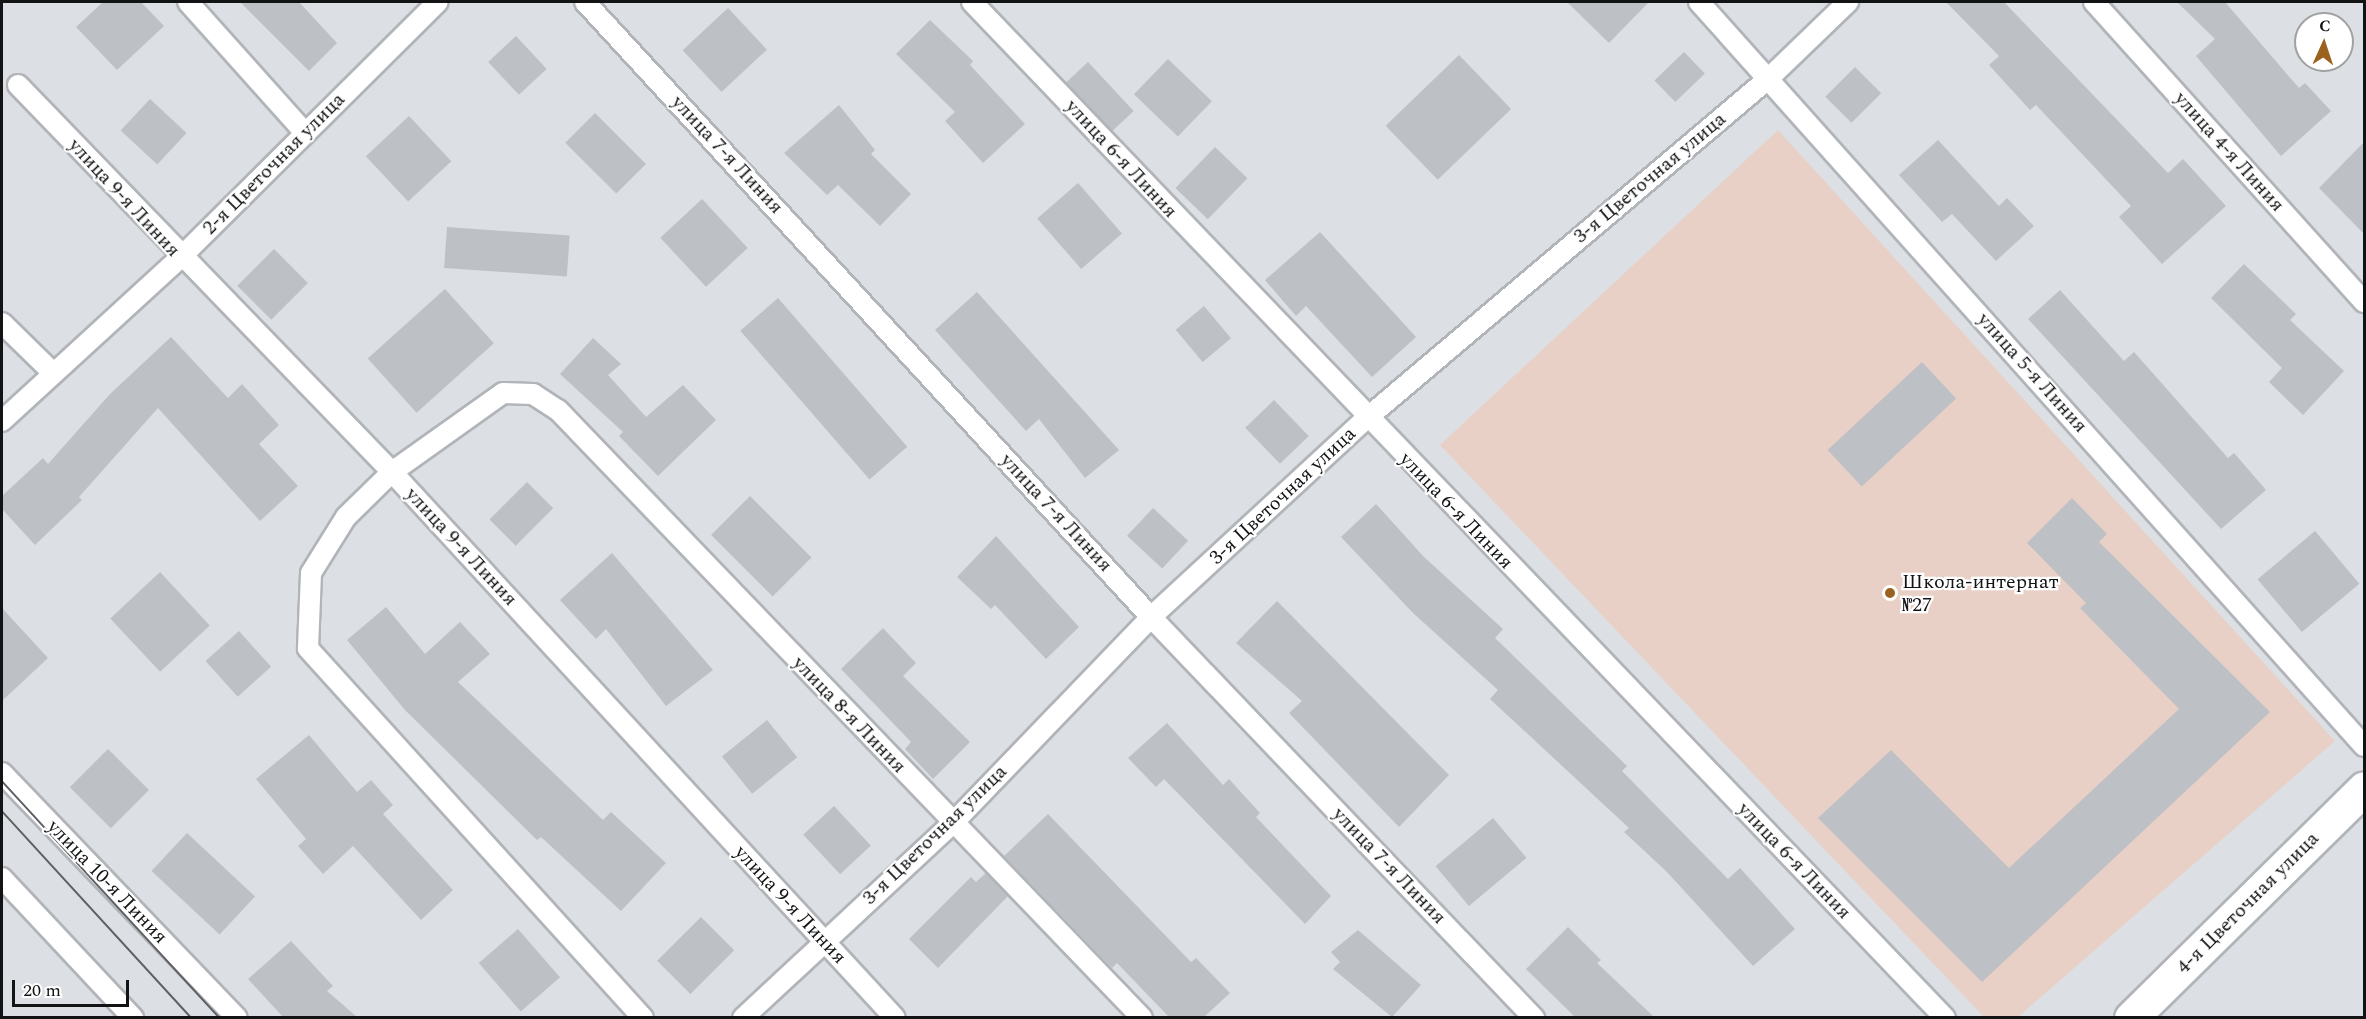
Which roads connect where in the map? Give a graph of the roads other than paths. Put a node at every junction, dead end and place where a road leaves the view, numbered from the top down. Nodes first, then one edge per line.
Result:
1 (188, 2) edge
2 (438, 2) edge
3 (585, 2) edge
4 (972, 2) edge
5 (1699, 2) edge
6 (1848, 2) edge
7 (2094, 2) edge
8 (1769, 78) junction
9 (18, 85) dead end
10 (305, 133) junction
11 (180, 258) junction
12 (2364, 302) edge
13 (2, 323) edge
14 (53, 373) junction
15 (1367, 418) junction
16 (2, 421) edge
17 (392, 472) junction
18 (1152, 617) junction
19 (2364, 746) edge
20 (2, 773) edge
21 (2364, 788) edge
22 (952, 824) junction
23 (2, 878) edge
24 (824, 941) junction
25 (133, 1017) edge
26 (237, 1017) edge
27 (643, 1017) edge
28 (743, 1017) edge
29 (895, 1017) edge
30 (1142, 1017) edge
31 (1534, 1017) edge
32 (1945, 1017) edge
33 (2131, 1017) edge

1 - 10 lane
2 - 10 lane, 2-я Цветочная улица
3 - 18 lane, улица 7-я Линия
4 - 15 lane, улица 6-я Линия
5 - 8 lane, улица 5-я Линия
6 - 8 lane, 3-я Цветочная улица
7 - 12 lane, улица 4-я Линия
8 - 15 lane, 3-я Цветочная улица
8 - 19 lane, улица 5-я Линия
9 - 11 lane, улица 9-я Линия
10 - 11 lane, 2-я Цветочная улица
11 - 14 lane, 2-я Цветочная улица
11 - 17 lane, улица 9-я Линия
13 - 14 lane
14 - 16 lane, 2-я Цветочная улица
15 - 18 lane, 3-я Цветочная улица
15 - 32 lane, улица 6-я Линия
17 - 22 lane, улица 8-я Линия
17 - 24 lane, улица 9-я Линия
17 - 27 lane, улица 8-я Линия
18 - 22 lane, 3-я Цветочная улица
18 - 31 lane, улица 7-я Линия
20 - 26 lane, улица 10-я Линия
21 - 33 street, 4-я Цветочная улица
22 - 24 lane, 3-я Цветочная улица
22 - 30 lane, улица 8-я Линия
23 - 25 lane
24 - 28 lane, 3-я Цветочная улица
24 - 29 lane, улица 9-я Линия

